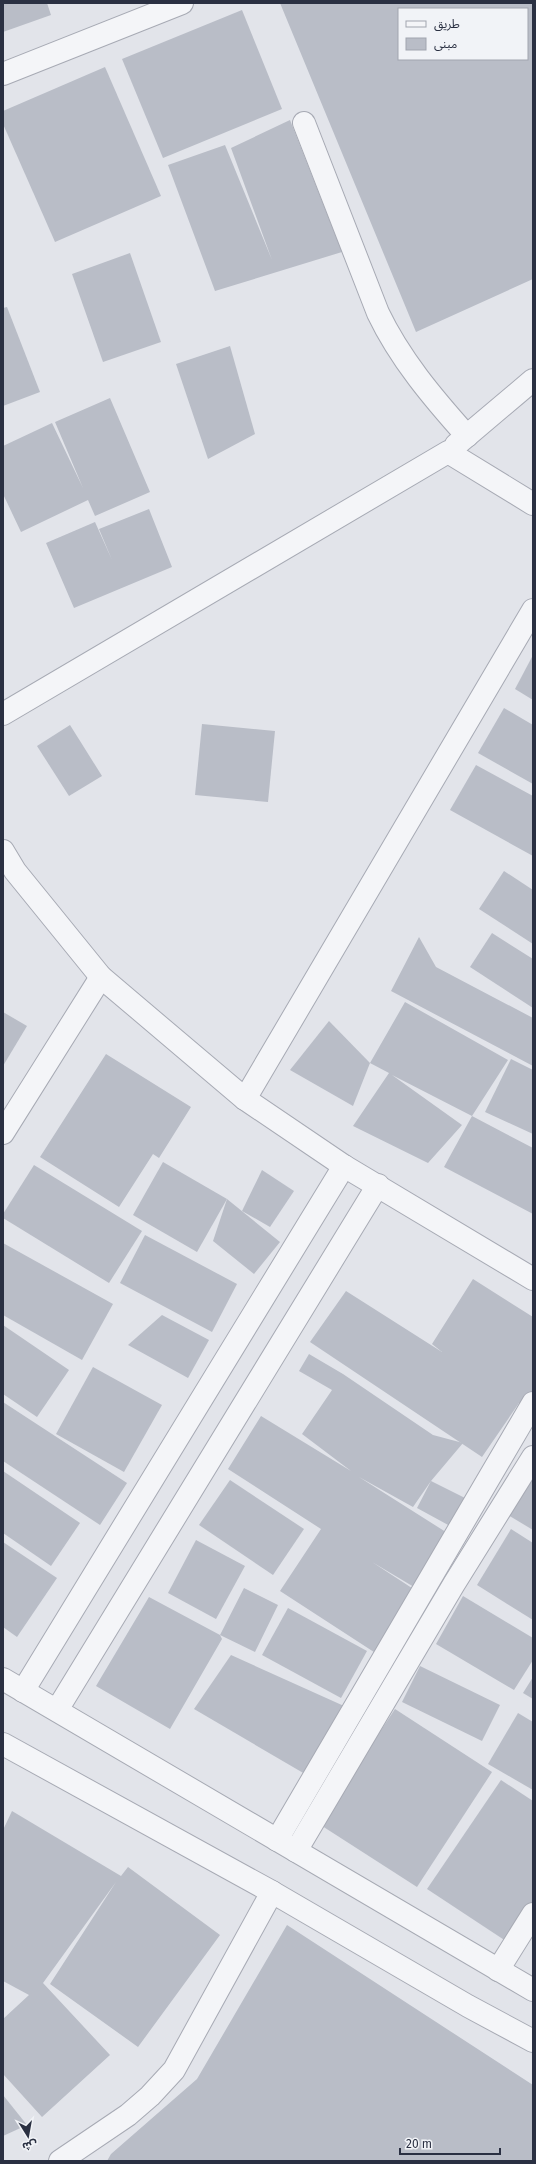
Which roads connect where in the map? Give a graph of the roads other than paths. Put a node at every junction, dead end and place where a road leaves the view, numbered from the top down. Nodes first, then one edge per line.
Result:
1 (182, 3) edge
2 (3, 74) edge
3 (304, 123) dead end
4 (533, 380) edge
5 (467, 436) junction
6 (448, 452) junction
7 (533, 504) edge
8 (533, 610) edge
9 (3, 714) edge
10 (3, 851) edge
11 (101, 977) junction
12 (245, 1099) junction
13 (3, 1133) edge
14 (344, 1166) junction
15 (378, 1185) junction
16 (531, 1274) edge
17 (533, 1403) edge
18 (533, 1457) edge
19 (3, 1679) edge
20 (23, 1691) junction
21 (57, 1710) junction
22 (3, 1744) edge
23 (277, 1840) junction
24 (296, 1851) junction
25 (272, 1892) junction
26 (533, 1914) edge
27 (498, 1970) junction
28 (533, 1990) edge
29 (533, 2041) edge
30 (60, 2161) edge

1 - 2 street
3 - 5 street
4 - 5 street
5 - 6 street
6 - 7 street
6 - 9 street
8 - 12 street
10 - 11 street
11 - 12 street
11 - 13 street
12 - 14 street
14 - 15 street
14 - 20 street
15 - 16 street
15 - 21 street
17 - 23 street
18 - 24 street
19 - 20 street
20 - 21 street
21 - 23 street
22 - 25 street
23 - 24 street
24 - 27 street
25 - 29 street
25 - 30 street
26 - 27 street
27 - 28 street

